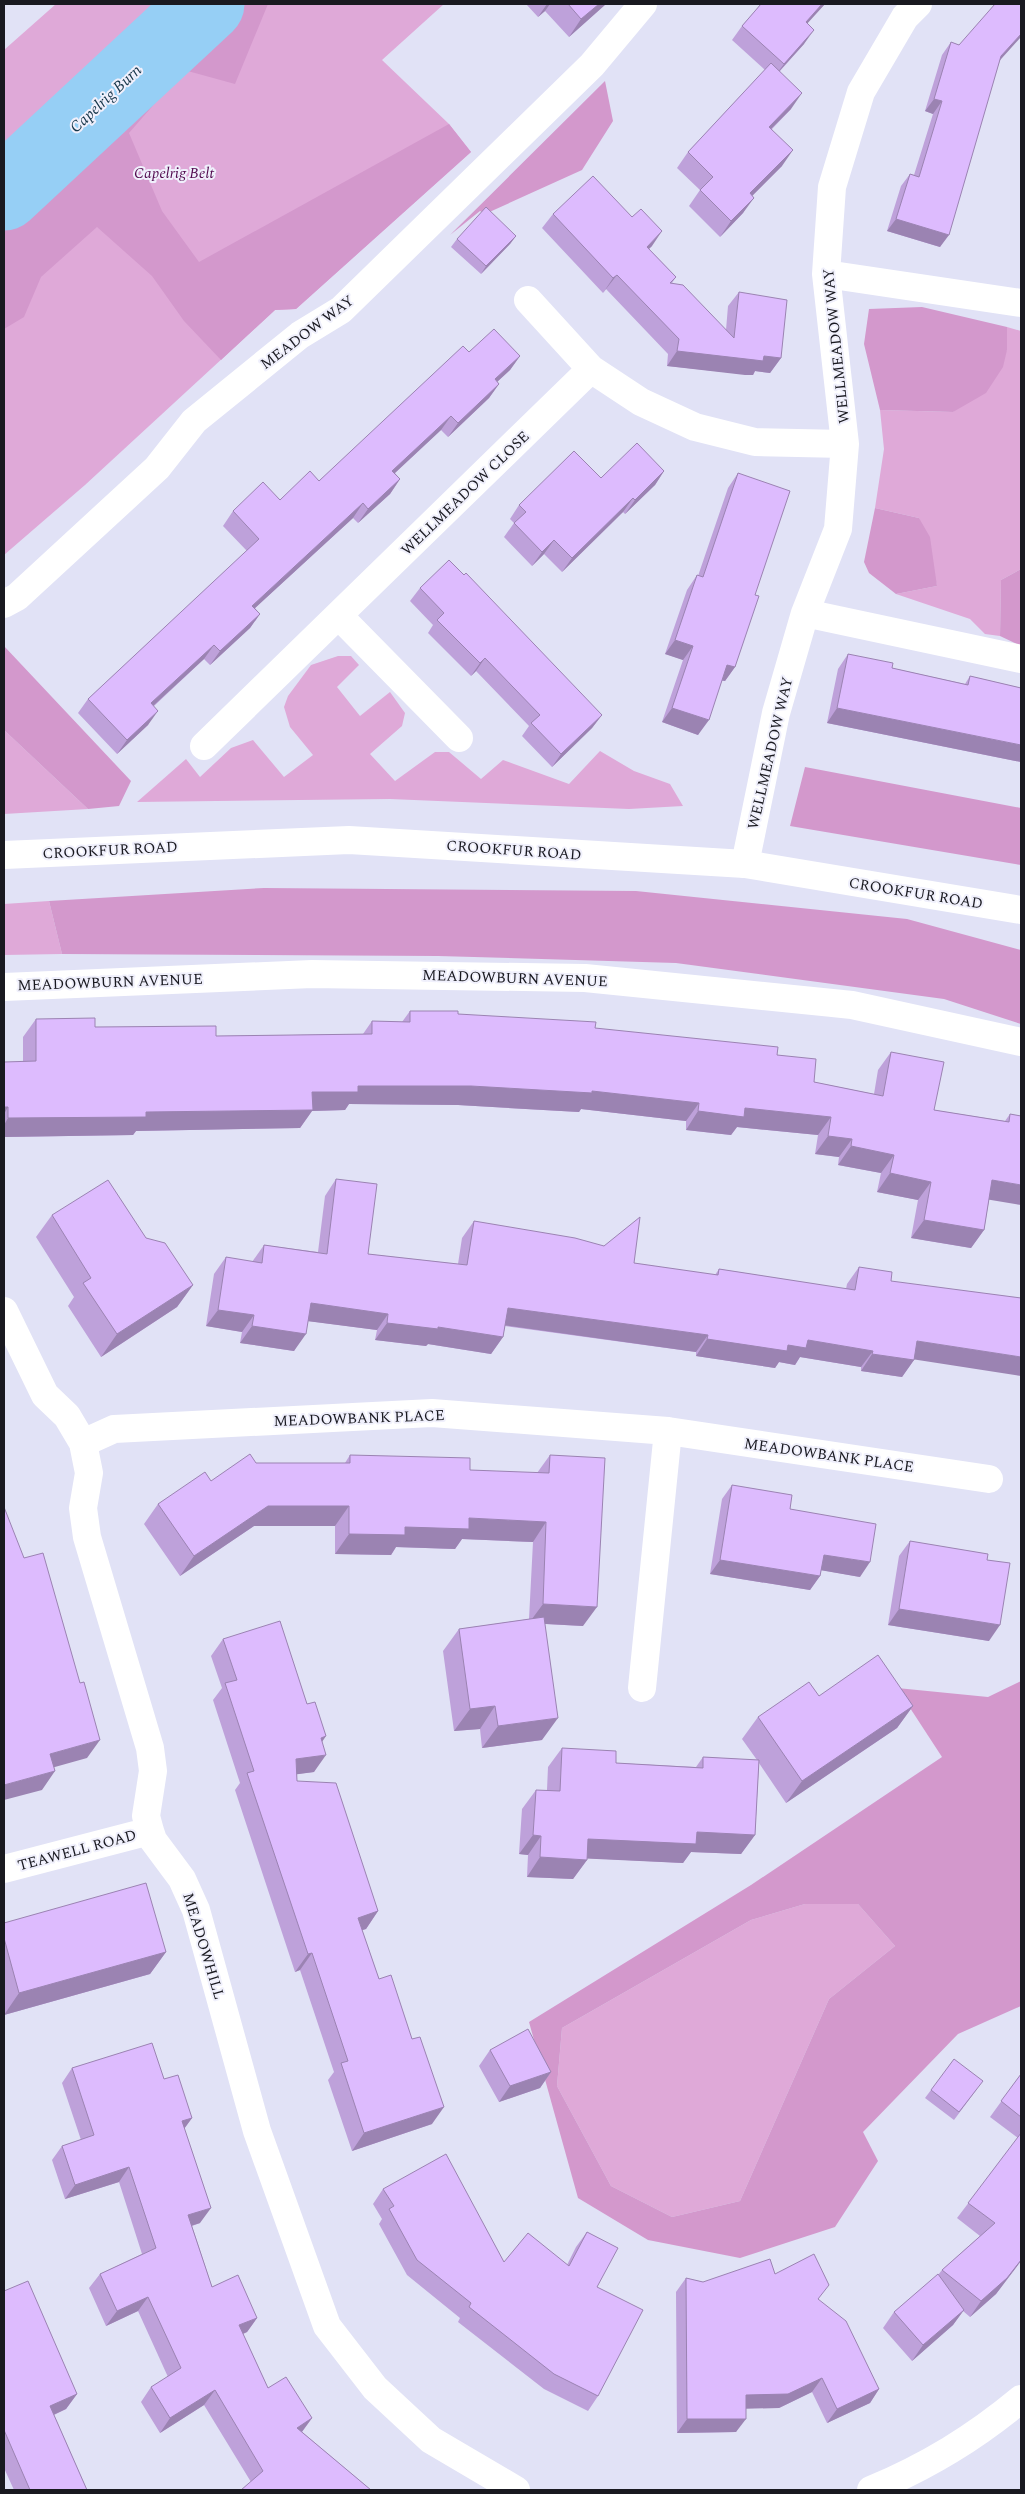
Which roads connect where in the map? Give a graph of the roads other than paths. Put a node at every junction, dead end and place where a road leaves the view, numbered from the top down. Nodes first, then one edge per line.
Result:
1 (643, 4) edge
2 (918, 4) edge
3 (826, 274) junction
4 (1019, 294) edge
5 (528, 300) dead end
6 (591, 369) junction
7 (846, 444) junction
8 (4, 604) edge
9 (805, 613) junction
10 (339, 616) junction
11 (1021, 660) edge
12 (459, 738) dead end
13 (204, 746) dead end
14 (4, 855) edge
15 (745, 864) junction
16 (1021, 910) edge
17 (4, 987) edge
18 (1021, 1042) edge
19 (4, 1311) edge
20 (668, 1432) junction
21 (83, 1443) junction
22 (989, 1479) dead end
23 (642, 1688) dead end
24 (150, 1831) junction
25 (4, 1870) edge
26 (1021, 2399) edge
27 (516, 2490) edge
28 (871, 2490) edge

1 - 8 street, MEADOW WAY
2 - 3 street, WELLMEADOW WAY
3 - 4 street
3 - 7 street, WELLMEADOW WAY
5 - 6 street
6 - 7 street
6 - 10 street, WELLMEADOW CLOSE
7 - 9 street, WELLMEADOW WAY
9 - 11 street
9 - 15 street, WELLMEADOW WAY
10 - 12 street
10 - 13 street, WELLMEADOW CLOSE
14 - 15 street, CROOKFUR ROAD
15 - 16 street, CROOKFUR ROAD
17 - 18 street, MEADOWBURN AVENUE
19 - 21 street, MEADOWHILL
20 - 21 street, MEADOWBANK PLACE
20 - 22 street, MEADOWBANK PLACE
20 - 23 street
21 - 24 street, MEADOWHILL
24 - 25 street, TEAWELL ROAD
24 - 27 street, MEADOWHILL
26 - 28 street

